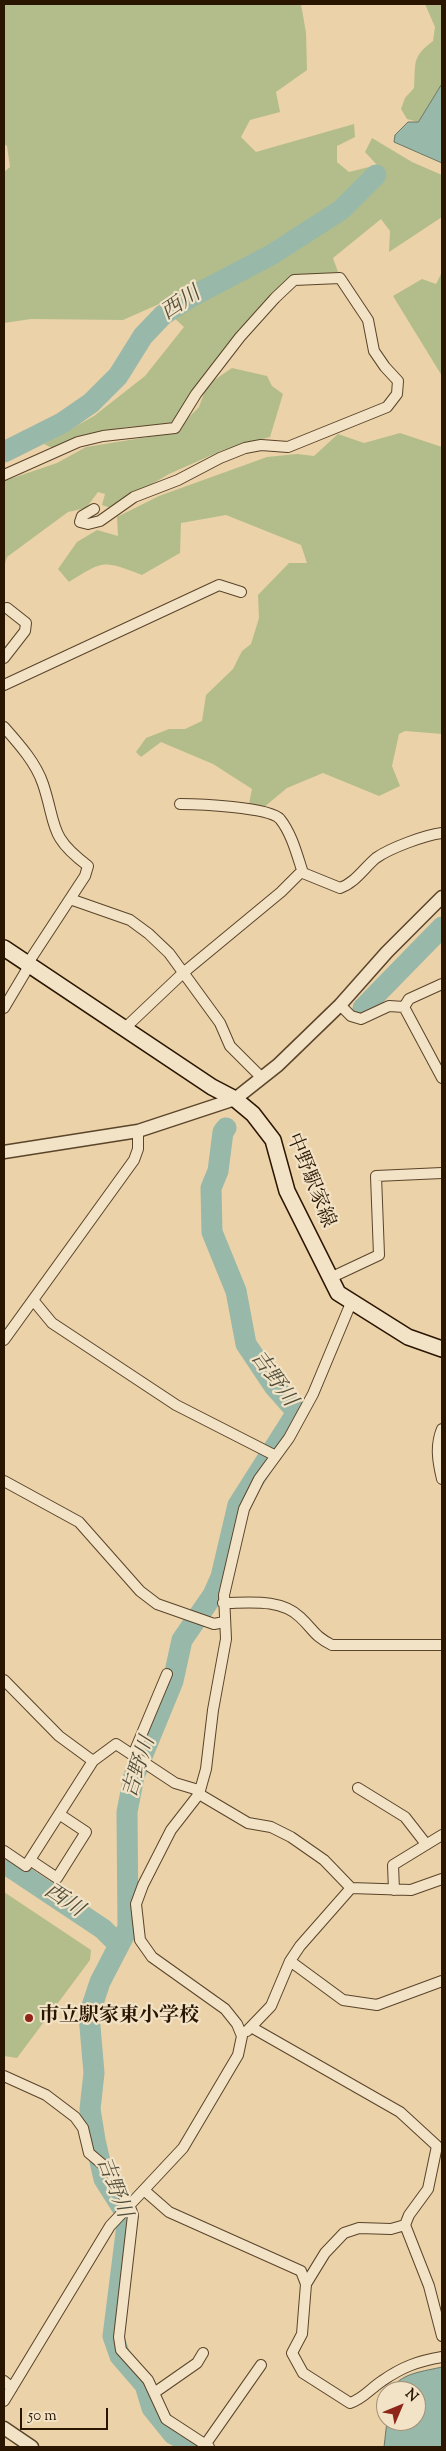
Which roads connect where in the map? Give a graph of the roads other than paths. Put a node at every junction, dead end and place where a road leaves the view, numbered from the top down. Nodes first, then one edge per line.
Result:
1 (4, 475) edge
2 (94, 509) dead end
3 (241, 592) dead end
4 (7, 608) dead end
5 (4, 658) edge
6 (4, 685) edge
7 (4, 727) edge
8 (180, 804) dead end
9 (442, 833) edge
10 (303, 873) junction
11 (442, 898) edge
12 (70, 899) junction
13 (4, 948) edge
14 (28, 963) junction
15 (183, 973) junction
16 (442, 984) edge
17 (340, 1005) junction
18 (404, 1007) junction
19 (4, 1008) edge
20 (126, 1027) junction
21 (262, 1078) junction
22 (442, 1078) edge
23 (235, 1099) junction
24 (138, 1131) junction
25 (4, 1152) edge
26 (442, 1173) edge
27 (330, 1278) junction
28 (33, 1300) junction
29 (351, 1303) junction
30 (4, 1340) edge
31 (442, 1349) edge
32 (442, 1429) edge
33 (273, 1454) junction
34 (442, 1479) edge
35 (4, 1481) edge
36 (223, 1604) junction
37 (224, 1622) junction
38 (442, 1645) edge
39 (167, 1674) dead end
40 (4, 1680) edge
41 (133, 1755) junction
42 (93, 1760) junction
43 (358, 1788) dead end
44 (199, 1794) junction
45 (59, 1814) junction
46 (442, 1835) edge
47 (426, 1844) junction
48 (4, 1851) edge
49 (30, 1860) junction
50 (442, 1879) edge
51 (351, 1888) junction
52 (394, 1890) junction
53 (290, 1961) junction
54 (442, 1981) edge
55 (251, 2027) junction
56 (242, 2036) junction
57 (4, 2076) edge
58 (145, 2191) junction
59 (130, 2206) junction
60 (405, 2224) junction
61 (306, 2284) junction
62 (442, 2336) edge
63 (203, 2353) dead end
64 (442, 2357) edge
65 (261, 2366) dead end
66 (8, 2385) edge
67 (154, 2393) junction
68 (4, 2402) edge
69 (4, 2428) edge
70 (207, 2446) edge
71 (32, 2447) edge

1 - 2 street
3 - 6 street
4 - 5 street
7 - 12 street
8 - 10 street
9 - 10 street
10 - 15 street
11 - 17 street
12 - 14 street
12 - 15 street
13 - 14 main road, 中野駅家線
14 - 19 street
14 - 20 main road, 中野駅家線
15 - 20 street
15 - 21 street
16 - 18 street
17 - 18 street
17 - 21 street
18 - 22 street
20 - 23 main road, 中野駅家線
21 - 23 street
23 - 24 street
23 - 27 main road, 中野駅家線
24 - 25 street
24 - 28 street
26 - 27 street
27 - 29 main road, 中野駅家線
28 - 30 street
28 - 33 street
29 - 31 main road, 中野駅家線
29 - 33 street
32 - 34 street
33 - 36 street
35 - 37 street
36 - 37 street
36 - 38 street
37 - 44 street
39 - 41 street
40 - 42 street
41 - 42 street
41 - 44 street
42 - 45 street
43 - 47 street
44 - 51 street
44 - 56 street
45 - 49 street
45 - 49 street
46 - 47 street
47 - 52 street
48 - 49 street
50 - 52 street
51 - 52 street
51 - 53 street
53 - 54 street
53 - 55 street
55 - 56 street
55 - 60 street
56 - 58 street
57 - 59 street
58 - 59 street
58 - 61 street
59 - 66 street
59 - 67 street
60 - 61 street
60 - 62 street
61 - 64 street
63 - 67 street
65 - 70 street
66 - 68 street
67 - 70 street
69 - 71 street

